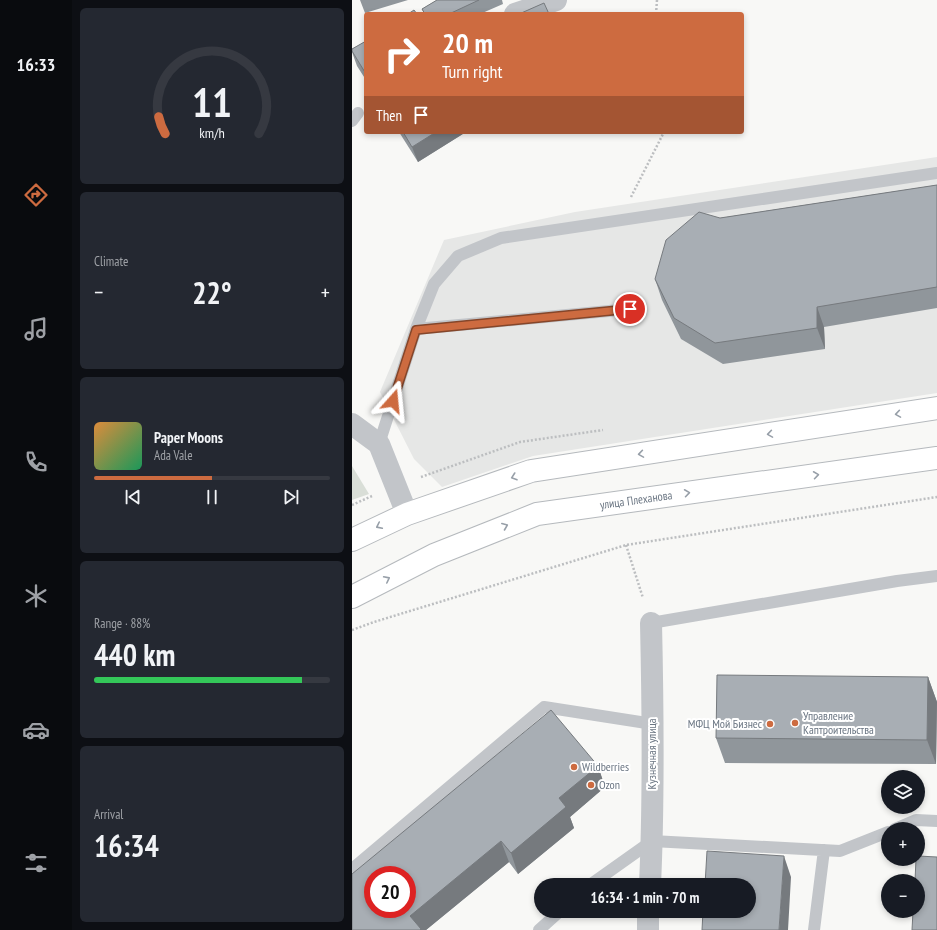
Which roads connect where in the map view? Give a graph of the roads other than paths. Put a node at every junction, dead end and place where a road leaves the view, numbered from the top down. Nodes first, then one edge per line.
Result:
1 (556, 0) edge
2 (521, 12) edge
3 (937, 173) edge
4 (630, 309) dead end
5 (416, 330) junction
6 (937, 408) edge
7 (352, 424) edge
8 (378, 444) junction
9 (937, 458) edge
10 (406, 514) junction
11 (352, 540) edge
12 (937, 576) edge
13 (352, 597) edge
14 (651, 623) joint
15 (653, 724) junction
16 (937, 821) edge
17 (911, 822) edge
18 (881, 835) edge
19 (652, 841) junction
20 (824, 850) junction
21 (352, 869) edge
22 (600, 878) edge
23 (650, 878) edge
24 (552, 918) edge
25 (648, 918) edge
26 (539, 930) edge
27 (648, 930) edge
28 (814, 930) edge

1 - 2 street
3 - 5 lane
4 - 5 lane
5 - 8 lane
6 -> 10 main road
7 - 8 street
8 - 10 street
13 -> 9 main road, улица Плеханова
10 -> 11 main road
12 - 14 lane
14 - 15 street, Кузнечная улица
15 - 19 street, Кузнечная улица
15 - 21 lane
16 - 17 lane
18 - 20 lane
19 - 20 lane
19 - 22 lane
19 - 23 street, Кузнечная улица
20 - 28 lane
24 - 26 lane
25 - 27 street

